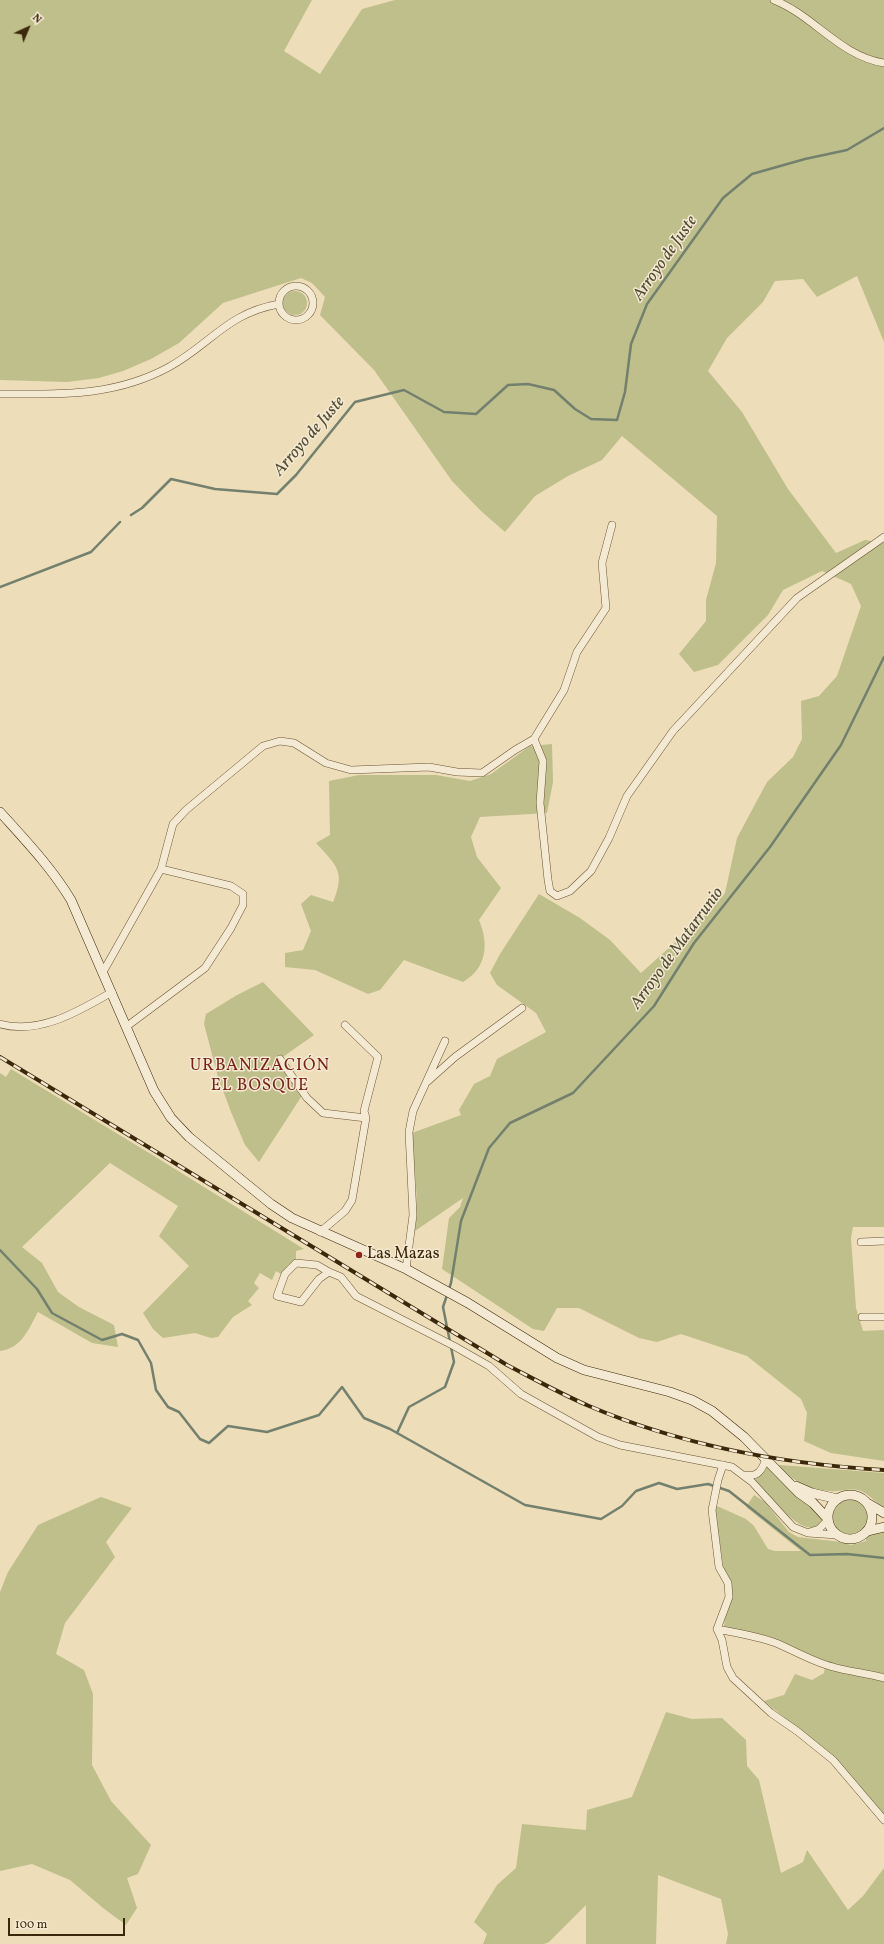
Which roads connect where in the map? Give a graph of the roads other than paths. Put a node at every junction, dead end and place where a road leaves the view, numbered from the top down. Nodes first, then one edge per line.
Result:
1 (774, 0) edge
2 (790, 3) edge
3 (884, 63) edge
4 (279, 304) junction
5 (0, 394) edge
6 (612, 525) dead end
7 (884, 537) edge
8 (534, 739) junction
9 (0, 812) edge
10 (161, 869) junction
11 (103, 972) junction
12 (112, 992) junction
13 (522, 1008) dead end
14 (0, 1024) edge
15 (345, 1025) dead end
16 (126, 1027) junction
17 (445, 1041) dead end
18 (280, 1059) dead end
19 (424, 1085) junction
20 (366, 1118) junction
21 (320, 1232) junction
22 (884, 1241) edge
23 (861, 1242) dead end
24 (406, 1269) junction
25 (329, 1272) junction
26 (862, 1317) dead end
27 (884, 1317) edge
28 (766, 1459) junction
29 (723, 1465) junction
30 (744, 1475) junction
31 (789, 1482) junction
32 (838, 1499) junction
33 (869, 1504) junction
34 (884, 1513) edge
35 (827, 1519) junction
36 (884, 1527) edge
37 (868, 1531) junction
38 (808, 1533) junction
39 (837, 1535) junction
40 (717, 1629) junction
41 (884, 1678) edge
42 (884, 1820) edge

1 - 2 street
2 - 3 street
4 - 4 street
4 - 5 street
6 - 8 street
7 - 8 street
8 - 10 street
9 - 11 street
10 - 11 street
10 - 16 street
11 - 12 street
12 - 14 street
12 - 16 street
13 - 19 street
15 - 20 street
16 - 21 street
17 - 19 street
18 - 20 street
19 - 24 street
20 - 21 street
21 - 24 street
22 - 23 street
24 - 28 street
25 - 25 street
25 - 29 street
26 - 27 street
28 - 30 street
28 - 31 street
29 - 30 street
29 - 40 street
30 - 38 street
31 - 32 street
31 - 35 street
32 - 33 street
32 - 35 street
33 - 34 street
33 - 37 street
35 - 38 street
35 - 39 street
36 - 37 street
37 - 39 street
38 - 39 street
40 - 41 street
40 - 42 street

